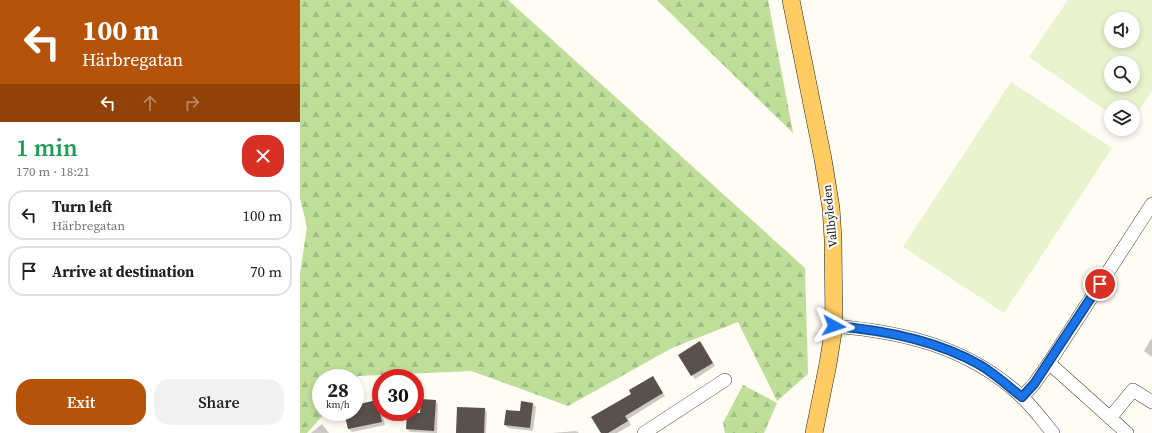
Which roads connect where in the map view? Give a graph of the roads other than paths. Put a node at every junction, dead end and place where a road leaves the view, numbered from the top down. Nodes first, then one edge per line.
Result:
1 (790, 0) edge
2 (1152, 204) edge
3 (834, 326) junction
4 (1049, 363) junction
5 (725, 380) dead end
6 (1022, 397) junction
7 (1152, 402) edge
8 (1110, 418) junction
9 (644, 433) edge
10 (814, 433) edge
11 (1053, 433) edge
12 (1127, 433) edge

1 - 3 main road, Vallbyleden
2 - 4 street
3 - 6 street
3 - 10 main road, Vallbyleden
4 - 6 street
4 - 8 street
5 - 9 street
6 - 11 street
7 - 8 street
8 - 12 street

